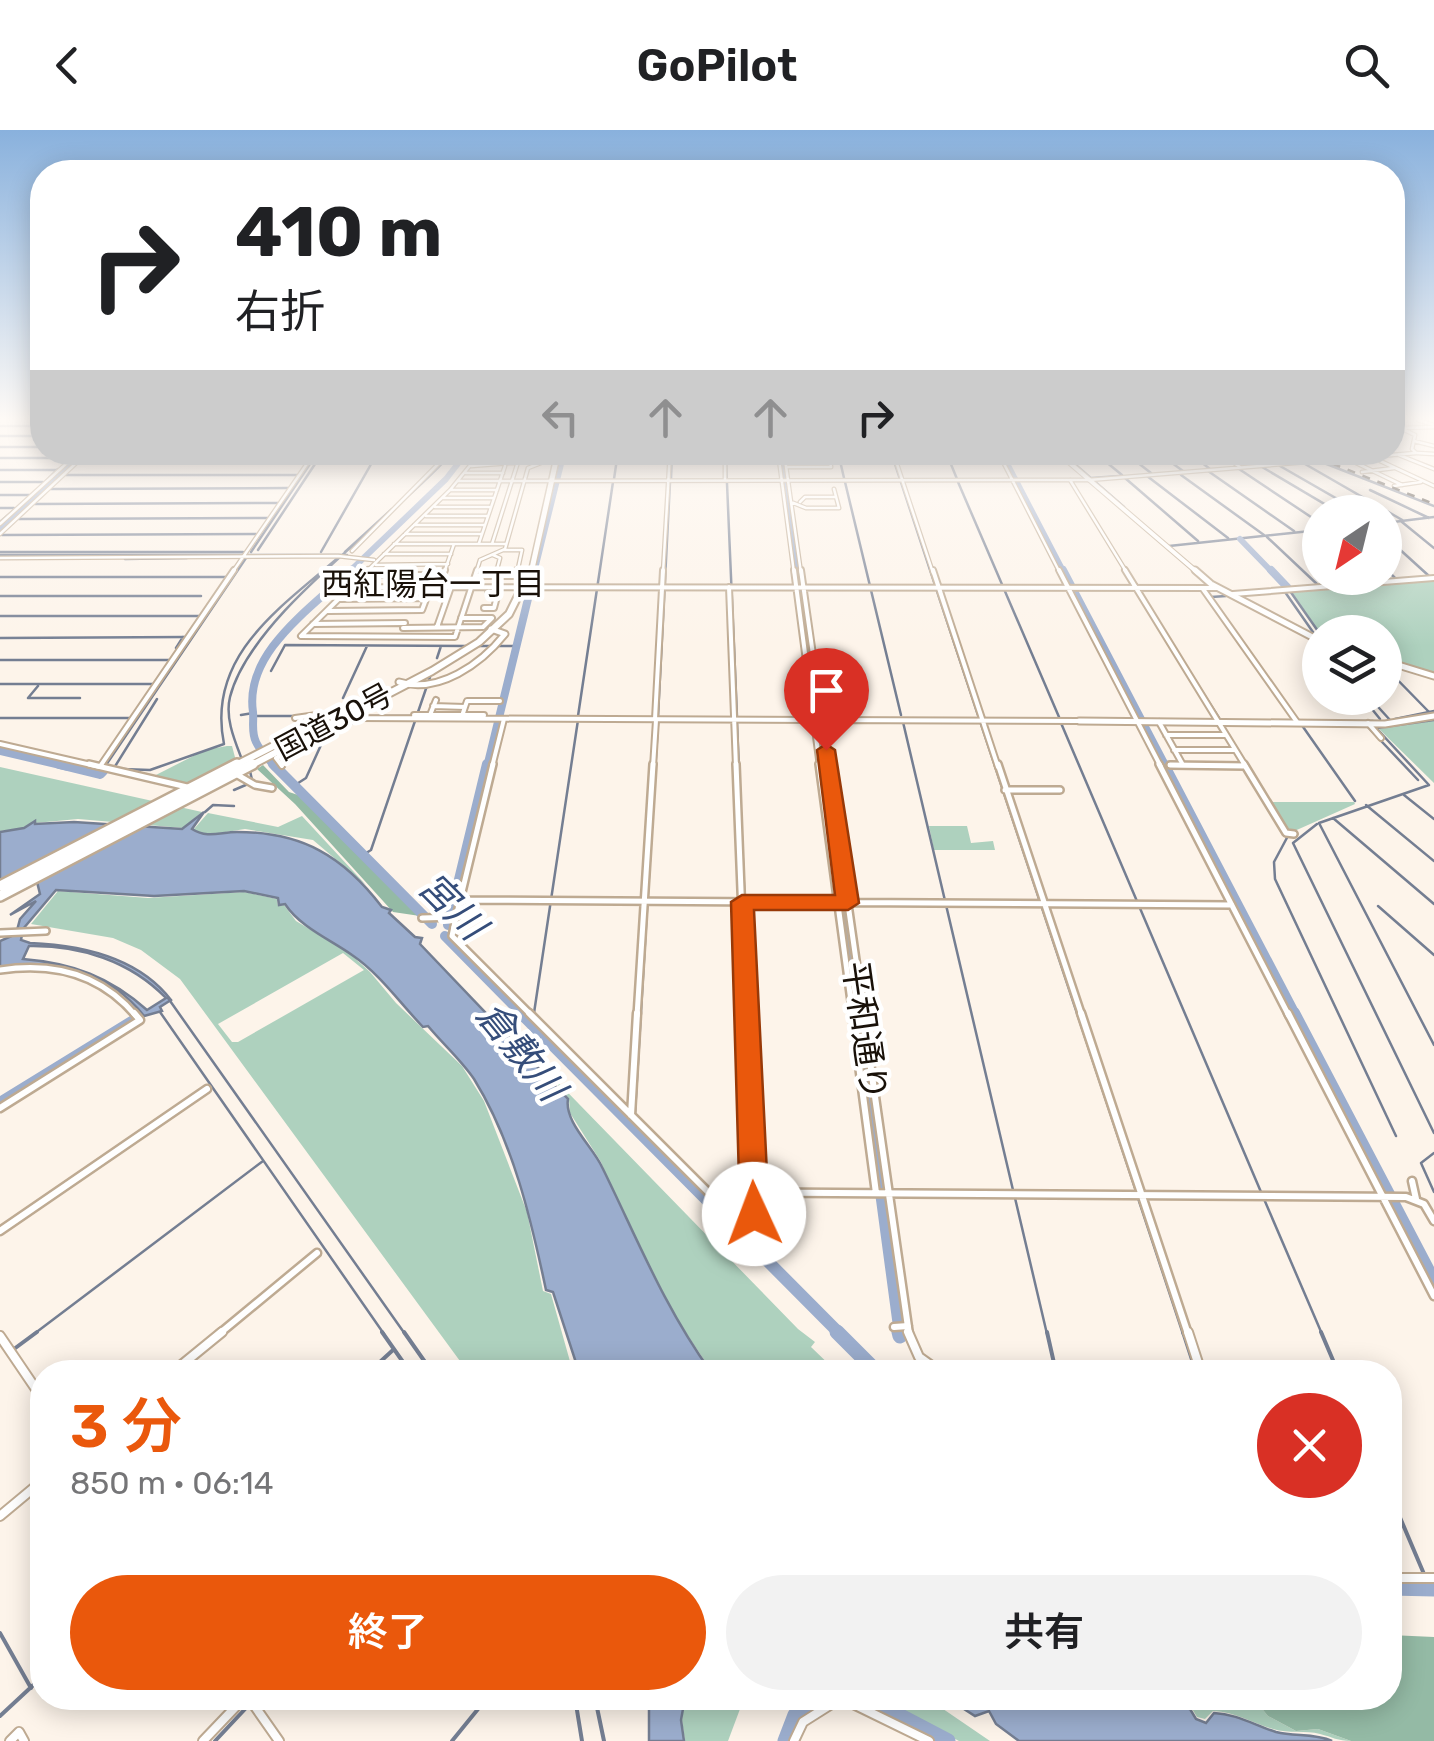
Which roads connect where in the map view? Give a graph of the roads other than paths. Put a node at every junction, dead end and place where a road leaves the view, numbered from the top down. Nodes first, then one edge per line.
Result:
1 (32, 495) edge
2 (42, 495) edge
3 (285, 495) edge
4 (408, 495) edge
5 (445, 495) edge
6 (495, 495) edge
7 (507, 495) edge
8 (520, 495) edge
9 (550, 495) edge
10 (667, 495) edge
11 (786, 495) edge
12 (791, 495) edge
13 (906, 495) edge
14 (1022, 495) edge
15 (1079, 495) edge
16 (1109, 495) edge
17 (836, 497) joint
18 (442, 498) junction
19 (492, 502) junction
20 (505, 502) junction
21 (518, 502) junction
22 (794, 502) junction
23 (432, 507) junction
24 (423, 516) junction
25 (486, 520) junction
26 (500, 520) junction
27 (0, 524) edge
28 (414, 525) junction
29 (0, 534) edge
30 (404, 534) junction
31 (482, 534) junction
32 (495, 534) junction
33 (509, 534) junction
34 (394, 544) junction
35 (454, 544) junction
36 (478, 544) junction
37 (492, 544) junction
38 (505, 547) junction
39 (384, 554) junction
40 (451, 554) junction
41 (494, 554) junction
42 (244, 555) junction
43 (351, 555) junction
44 (0, 558) edge
45 (373, 562) junction
46 (448, 564) junction
47 (443, 575) junction
48 (362, 576) junction
49 (475, 576) junction
50 (495, 576) junction
51 (1434, 578) edge
52 (431, 586) junction
53 (439, 586) junction
54 (451, 586) junction
55 (472, 586) junction
56 (528, 586) junction
57 (664, 586) junction
58 (731, 586) junction
59 (351, 587) junction
60 (799, 587) junction
61 (936, 587) junction
62 (1070, 588) junction
63 (1217, 588) junction
64 (489, 589) junction
65 (1137, 589) junction
66 (1203, 589) junction
67 (1228, 594) junction
68 (426, 598) junction
69 (338, 599) junction
70 (484, 608) junction
71 (410, 610) junction
72 (326, 611) junction
73 (461, 618) junction
74 (481, 618) junction
75 (313, 624) junction
76 (404, 625) junction
77 (437, 627) junction
78 (458, 627) junction
79 (492, 629) junction
80 (1302, 632) edge
81 (400, 636) junction
82 (1402, 666) edge
83 (1434, 676) edge
84 (401, 684) junction
85 (500, 701) dead end
86 (465, 707) junction
87 (339, 716) junction
88 (432, 716) junction
89 (1434, 716) edge
90 (462, 717) junction
91 (295, 718) dead end
92 (655, 718) junction
93 (735, 718) junction
94 (501, 719) junction
95 (817, 719) junction
96 (982, 720) junction
97 (1079, 721) joint
98 (1139, 721) junction
99 (1218, 721) junction
100 (1296, 721) junction
101 (1159, 722) junction
102 (1368, 723) junction
103 (1166, 735) junction
104 (1226, 735) junction
105 (1381, 738) dead end
106 (309, 740) dead end
107 (294, 742) junction
108 (0, 744) edge
109 (1174, 750) junction
110 (1235, 750) junction
111 (269, 752) joint
112 (250, 762) junction
113 (1170, 765) dead end
114 (101, 766) junction
115 (282, 766) dead end
116 (1183, 766) junction
117 (1245, 766) junction
118 (236, 774) junction
119 (272, 788) dead end
120 (191, 789) junction
121 (1006, 790) junction
122 (1060, 790) dead end
123 (1290, 834) dead end
124 (0, 886) edge
125 (0, 896) edge
126 (461, 900) junction
127 (646, 902) junction
128 (744, 902) junction
129 (842, 903) junction
130 (1042, 904) junction
131 (1232, 906) junction
132 (424, 917) dead end
133 (453, 917) junction
134 (46, 932) dead end
135 (2, 933) edge
136 (0, 970) edge
137 (207, 1089) dead end
138 (0, 1108) edge
139 (633, 1116) junction
140 (1412, 1180) dead end
141 (756, 1192) junction
142 (883, 1193) junction
143 (1138, 1195) junction
144 (1388, 1197) junction
145 (1416, 1199) junction
146 (1434, 1222) edge
147 (0, 1231) edge
148 (755, 1236) dead end
149 (317, 1253) dead end
150 (1434, 1296) edge
151 (906, 1326) junction
152 (894, 1327) dead end
153 (0, 1336) edge
154 (188, 1360) edge
155 (923, 1360) edge
156 (1196, 1360) edge
157 (30, 1380) edge
158 (30, 1491) edge
159 (0, 1516) edge
160 (1402, 1578) edge
161 (1429, 1578) edge
162 (234, 1710) edge
163 (255, 1710) edge
164 (822, 1710) edge
165 (866, 1710) edge
166 (10, 1741) edge
167 (24, 1741) edge
168 (203, 1741) edge
169 (279, 1741) edge
170 (794, 1741) edge
171 (929, 1741) edge

1 - 27 street
2 - 29 street
3 - 42 street
4 - 43 street
5 - 18 street
6 - 19 street
7 - 20 street
8 - 21 street
9 - 56 highway, 国道30号
10 - 57 street
11 - 60 street
12 - 22 street, 平和通り
13 - 61 street
14 - 62 street
15 - 65 street
16 - 63 main road
17 - 22 street
17 - 22 street
18 - 19 street
18 - 23 street
19 - 20 street
19 - 23 street
19 - 25 street
20 - 21 street
20 - 26 street
21 - 33 street
22 - 60 street, 平和通り
23 - 24 street
24 - 25 street
24 - 28 street
25 - 26 street
25 - 28 street
25 - 31 street
26 - 32 street
28 - 30 street
30 - 31 street
30 - 34 street
31 - 36 street
32 - 33 street
32 - 37 street
33 - 38 street
34 - 35 street
34 - 39 street
34 - 45 street
35 - 36 street
35 - 40 street
36 - 37 street
37 - 38 street
38 - 41 street
38 - 50 street
39 - 40 street
39 - 45 street
40 - 46 street
41 - 49 street
41 - 50 street
42 - 43 street
42 - 44 street
42 - 114 street
43 - 45 street
45 - 46 street
45 - 48 street
46 - 47 street
47 - 48 street
47 - 53 street
48 - 59 street
49 - 50 street
49 - 55 street
51 - 67 street
52 - 53 street
52 - 59 street
52 - 68 street
53 - 54 street
54 - 55 street
54 - 77 street
55 - 64 street
55 - 73 street
56 - 57 street
56 - 64 street
56 - 79 highway, 国道30号
57 - 58 street
57 - 92 street
58 - 60 street
58 - 93 street
59 - 69 street
60 - 61 street
60 - 95 street
60 - 95 street, 平和通り
61 - 62 street
61 - 96 street
62 - 65 street
62 - 98 street
63 - 66 street
63 - 67 main road
64 - 70 street
64 - 70 street
65 - 66 street
65 - 99 street
66 - 100 street
67 - 80 main road
68 - 69 street
68 - 71 street
69 - 72 street
70 - 74 street
71 - 72 street
71 - 76 street
72 - 75 street
73 - 74 street
73 - 78 street
74 - 78 street
75 - 76 street
75 - 81 street
76 - 77 street
76 - 81 street
77 - 78 street
78 - 81 street
79 - 84 highway, 国道30号
79 - 84 street
82 - 83 main road
84 - 87 highway, 国道30号
85 - 86 street
86 - 88 street
86 - 90 street
87 - 88 street
87 - 91 street
87 - 107 highway, 国道30号
88 - 90 street
89 - 102 street
90 - 94 street
92 - 93 street
92 - 94 street
92 - 127 street
93 - 95 street
93 - 128 street
94 - 126 street
95 - 96 street
95 - 129 street, 平和通り
96 - 97 street
96 - 121 street
97 - 98 street
98 - 101 street
98 - 131 street
99 - 100 street
99 - 101 street
99 - 104 street
100 - 102 street
101 - 103 street
102 - 105 street
103 - 104 street
103 - 109 street
104 - 110 street
106 - 107 street
107 - 111 highway, 国道30号
107 - 115 street
108 - 114 street
109 - 110 street
109 - 116 street
110 - 117 street
111 - 112 highway, 国道30号
112 - 118 highway, 国道30号
112 - 120 highway, 国道30号
113 - 116 street
114 - 120 street
116 - 117 street
117 - 123 street
118 - 119 street
118 - 125 highway, 国道30号
120 - 124 highway, 国道30号
121 - 122 street
121 - 130 street
126 - 127 street
126 - 133 street
127 - 128 street
127 - 139 street
128 - 129 street
128 - 141 street
129 - 130 street
129 - 142 street, 平和通り
129 - 142 street
130 - 131 street
130 - 143 street
131 - 144 street
132 - 133 street
133 - 139 street
134 - 135 street
136 - 138 street
137 - 147 street
139 - 141 street
140 - 145 street
141 - 142 street
141 - 148 street
142 - 143 street
142 - 151 street
143 - 144 street
143 - 156 street
144 - 145 street
144 - 150 street
145 - 146 street
149 - 154 street
151 - 152 street
151 - 155 street
153 - 157 street
158 - 159 street
160 - 161 street
162 - 168 street
163 - 169 street
164 - 170 street
165 - 171 street
166 - 167 street

